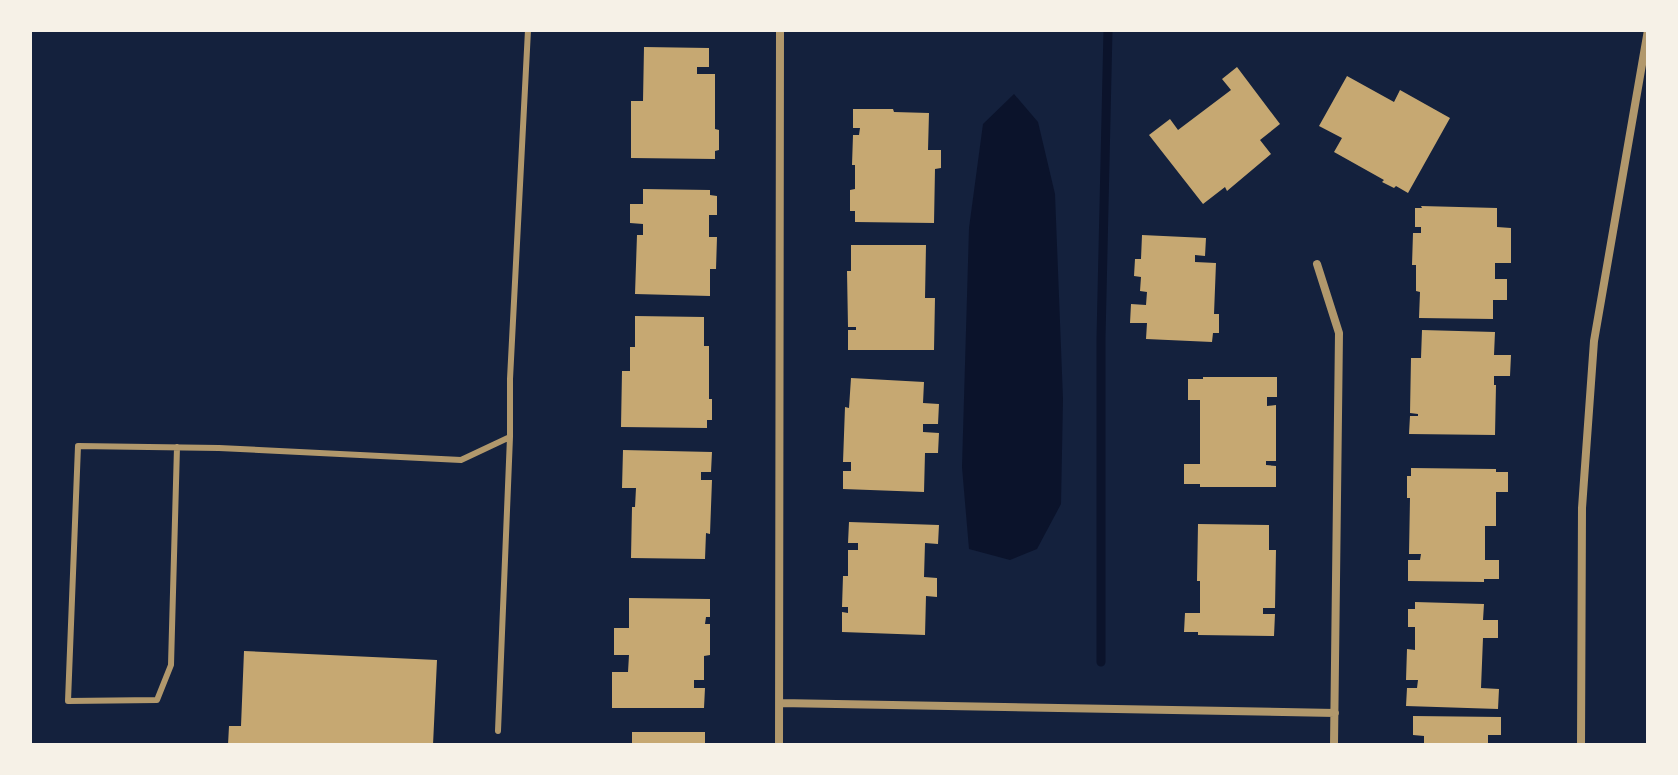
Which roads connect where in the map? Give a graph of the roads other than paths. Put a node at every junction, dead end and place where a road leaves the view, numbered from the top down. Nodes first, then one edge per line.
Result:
1 (528, 30) edge
2 (780, 30) edge
3 (1648, 30) edge
4 (1317, 264) dead end
5 (510, 437) junction
6 (177, 447) junction
7 (780, 703) junction
8 (1335, 713) junction
9 (498, 731) dead end
10 (779, 745) edge
11 (1334, 745) edge
12 (1581, 745) edge

1 - 5 lane
2 - 7 street
3 - 12 street
4 - 8 street
5 - 6 lane
5 - 9 lane
6 - 6 lane
7 - 8 street
7 - 10 street
8 - 11 street

